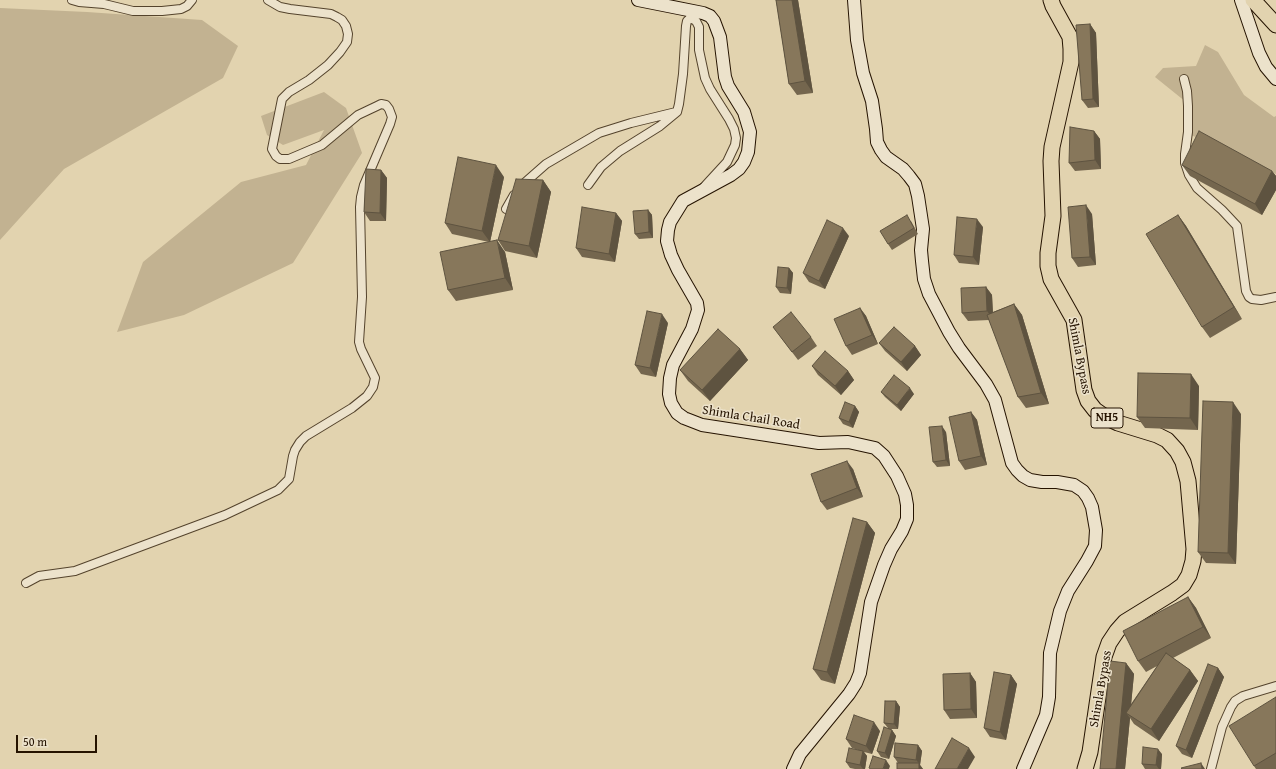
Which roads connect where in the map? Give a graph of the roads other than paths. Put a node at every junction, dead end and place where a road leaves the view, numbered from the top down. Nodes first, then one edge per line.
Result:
1 (72, 0) edge
2 (192, 0) edge
3 (268, 0) edge
4 (638, 0) edge
5 (854, 0) edge
6 (1051, 0) edge
7 (1240, 0) edge
8 (1253, 0) edge
9 (1276, 25) edge
10 (1184, 79) dead end
11 (1276, 79) edge
12 (677, 112) junction
13 (588, 185) dead end
14 (701, 191) junction
15 (506, 209) edge
16 (1276, 297) edge
17 (26, 583) dead end
18 (1276, 686) edge
19 (793, 769) edge
20 (1023, 769) edge
21 (1085, 769) edge
22 (1212, 769) edge

1 - 2 street
3 - 17 street
4 - 14 main road, Shimla Chail Road
5 - 20 main road
6 - 21 highway, Shimla Bypass / NH5
7 - 11 main road
8 - 9 highway
10 - 16 street
12 - 13 street
12 - 14 street
12 - 15 street
14 - 19 main road, Shimla Chail Road
18 - 22 street

